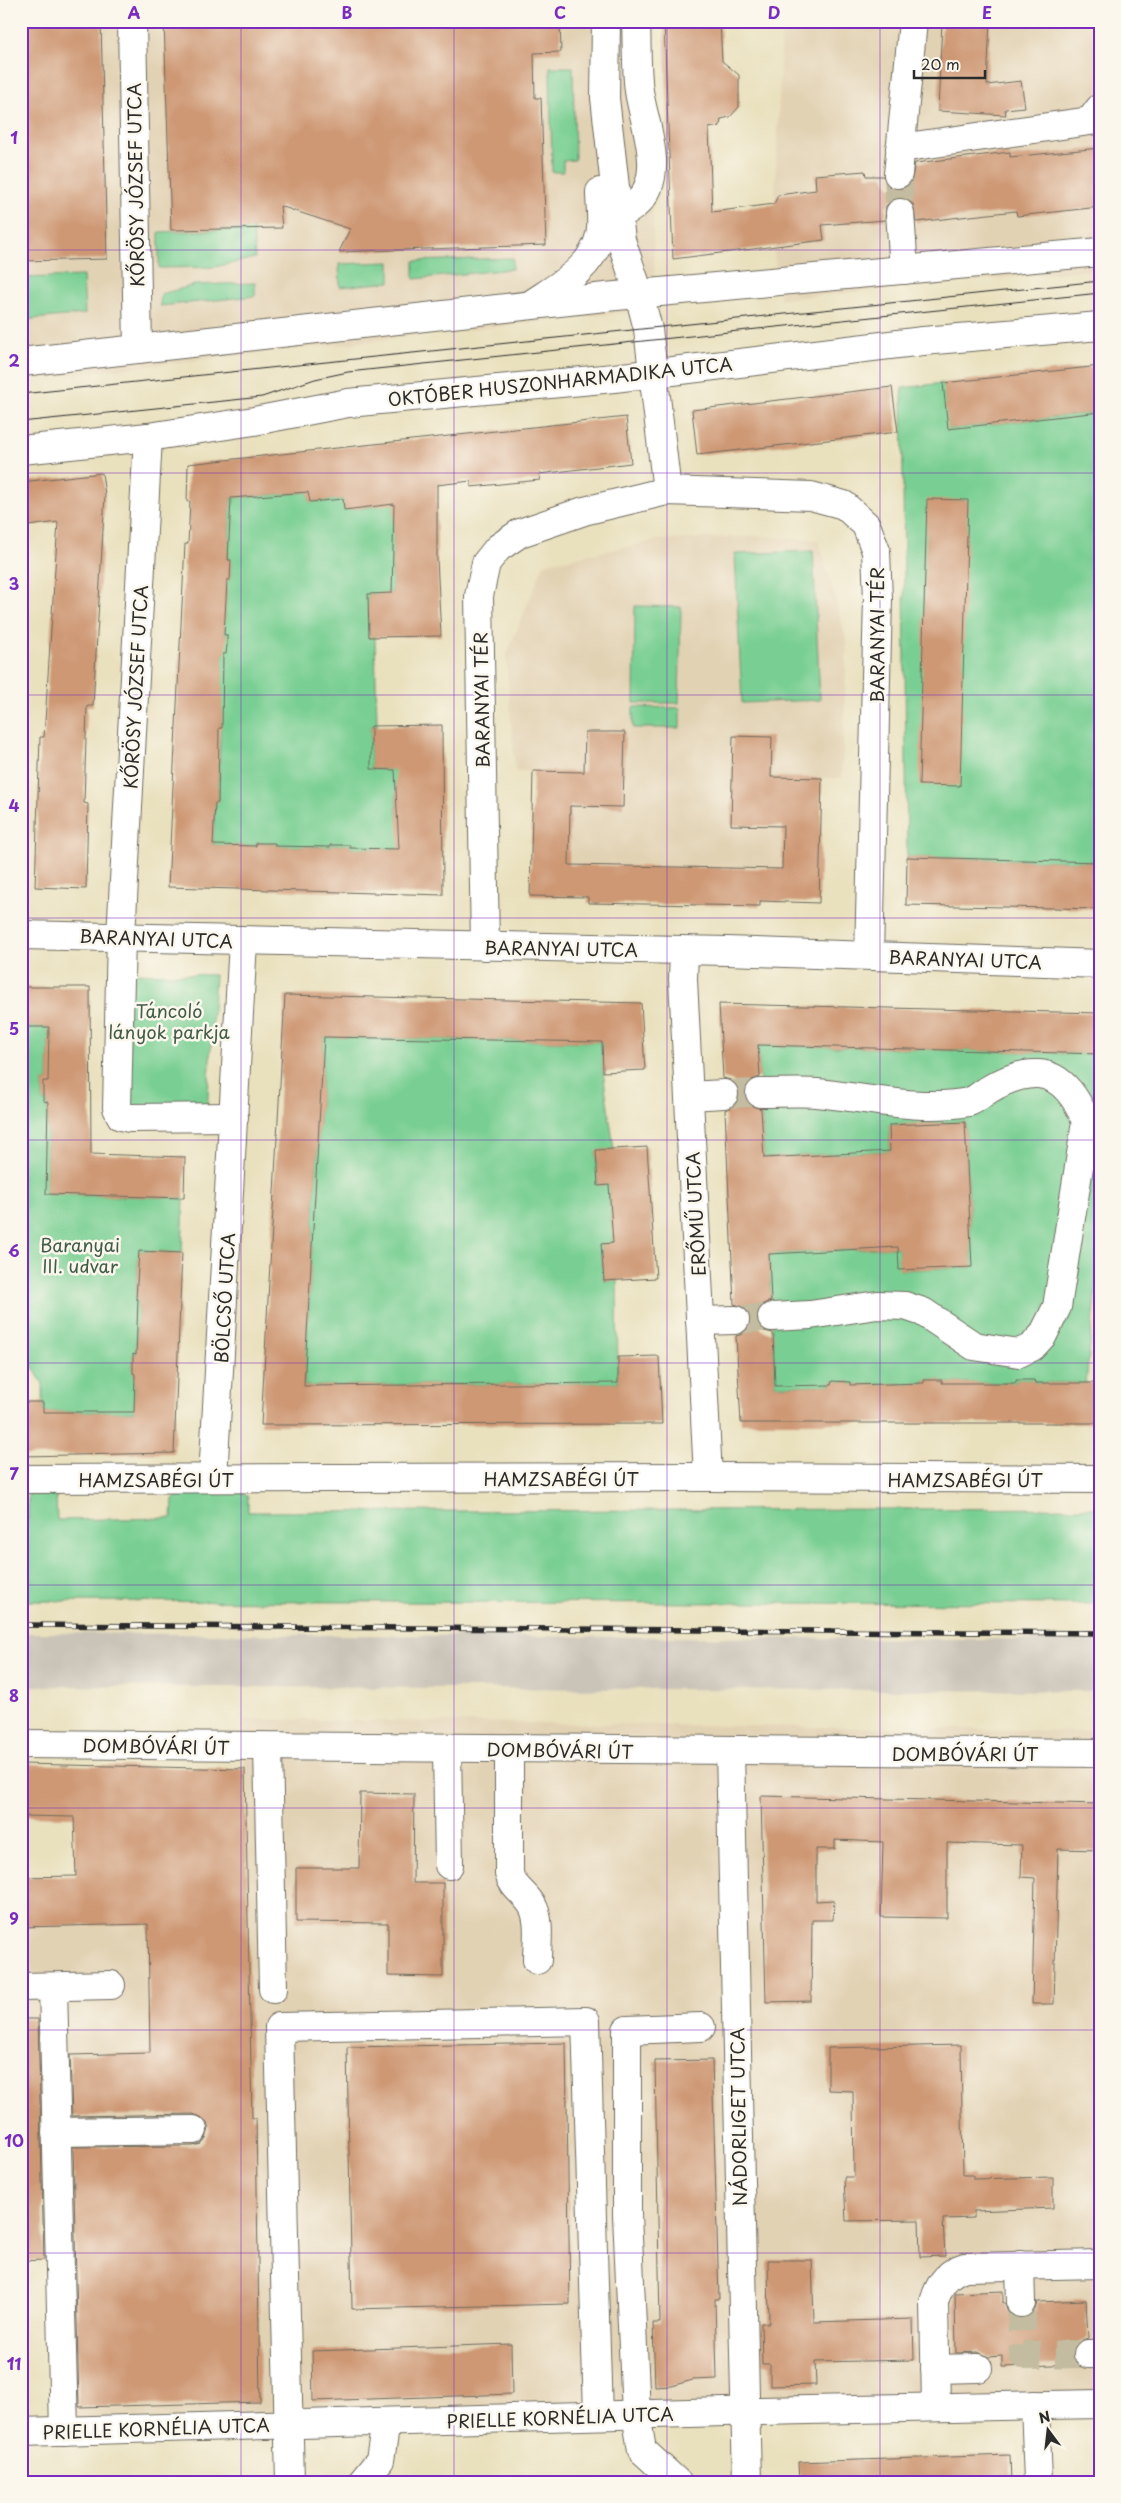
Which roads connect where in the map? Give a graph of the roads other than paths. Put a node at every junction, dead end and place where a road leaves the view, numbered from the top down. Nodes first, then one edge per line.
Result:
1 (132, 21) edge
2 (606, 21) edge
3 (636, 21) edge
4 (913, 21) edge
5 (605, 98) junction
6 (1100, 108) edge
7 (896, 135) junction
8 (898, 174) tunnel mouth
9 (900, 213) tunnel mouth
10 (619, 215) junction
11 (1100, 252) edge
12 (904, 270) junction
13 (639, 294) junction
14 (530, 306) junction
15 (1100, 326) edge
16 (138, 349) junction
17 (21, 362) edge
18 (654, 373) junction
19 (148, 437) junction
20 (21, 450) edge
21 (667, 491) junction
22 (21, 935) edge
23 (121, 936) junction
24 (243, 941) junction
25 (485, 946) junction
26 (684, 951) junction
27 (869, 955) junction
28 (1100, 964) edge
29 (760, 1093) tunnel mouth
30 (724, 1094) tunnel mouth
31 (689, 1096) junction
32 (234, 1118) junction
33 (772, 1317) tunnel mouth
34 (735, 1320) tunnel mouth
35 (700, 1321) junction
36 (708, 1477) junction
37 (213, 1478) junction
38 (21, 1479) edge
39 (1100, 1479) edge
40 (21, 1744) edge
41 (268, 1747) junction
42 (447, 1749) junction
43 (509, 1749) junction
44 (730, 1752) junction
45 (1100, 1753) edge
46 (449, 1865) dead end
47 (537, 1960) dead end
48 (111, 1985) dead end
49 (21, 1987) edge
50 (53, 1987) junction
51 (273, 1989) dead end
52 (701, 2027) dead end
53 (193, 2130) dead end
54 (56, 2132) junction
55 (1100, 2264) edge
56 (1020, 2265) junction
57 (1021, 2303) tunnel mouth
58 (978, 2368) dead end
59 (934, 2369) junction
60 (1100, 2404) edge
61 (1035, 2405) junction
62 (936, 2407) junction
63 (745, 2411) junction
64 (636, 2414) junction
65 (598, 2415) junction
66 (386, 2422) junction
67 (289, 2424) junction
68 (64, 2431) junction
69 (21, 2432) edge
70 (290, 2482) edge
71 (362, 2482) edge
72 (677, 2482) edge
73 (747, 2482) edge
74 (1038, 2482) edge

1 - 16 street, KŐRÖSY JÓZSEF UTCA
2 - 5 street
3 - 10 street
4 - 7 street
5 - 10 street
5 - 14 street
6 - 7 street
7 - 8 street
9 - 12 street
10 - 13 street
11 - 12 street
12 - 13 street
13 - 14 street
13 - 18 street
14 - 16 street
15 - 18 street, OKTÓBER HUSZONHARMADIKA UTCA
16 - 17 street
18 - 19 street, OKTÓBER HUSZONHARMADIKA UTCA
18 - 21 street
19 - 20 street, OKTÓBER HUSZONHARMADIKA UTCA
19 - 23 street, KŐRÖSY JÓZSEF UTCA
21 - 25 street, BARANYAI TÉR
21 - 27 street, BARANYAI TÉR
22 - 23 street, BARANYAI UTCA
23 - 24 street, BARANYAI UTCA
23 - 32 street
24 - 25 street, BARANYAI UTCA
24 - 32 street, BÖLCSŐ UTCA
25 - 26 street, BARANYAI UTCA
26 - 27 street, BARANYAI UTCA
26 - 31 street, ERŐMŰ UTCA
27 - 28 street, BARANYAI UTCA
29 - 33 street
30 - 31 street
31 - 35 street, ERŐMŰ UTCA
32 - 37 street, BÖLCSŐ UTCA
34 - 35 street
35 - 36 street, ERŐMŰ UTCA
36 - 37 street, HAMZSABÉGI ÚT
36 - 39 street, HAMZSABÉGI ÚT
37 - 38 street, HAMZSABÉGI ÚT
40 - 41 street, DOMBÓVÁRI ÚT
41 - 42 street, DOMBÓVÁRI ÚT
41 - 51 street
42 - 43 street, DOMBÓVÁRI ÚT
42 - 46 street
43 - 44 street, DOMBÓVÁRI ÚT
43 - 47 street
44 - 45 street, DOMBÓVÁRI ÚT
44 - 63 street, NÁDORLIGET UTCA
48 - 50 street
49 - 50 street
50 - 54 street
52 - 64 street
53 - 54 street
54 - 68 street
55 - 56 street
56 - 57 street
56 - 59 street
58 - 59 street
59 - 62 street
60 - 61 street, PRIELLE KORNÉLIA UTCA
61 - 62 street, PRIELLE KORNÉLIA UTCA
61 - 74 street
62 - 63 street, PRIELLE KORNÉLIA UTCA
63 - 64 street, PRIELLE KORNÉLIA UTCA
63 - 73 street, NÁDORLIGET UTCA
64 - 65 street, PRIELLE KORNÉLIA UTCA
64 - 72 street
65 - 66 street, PRIELLE KORNÉLIA UTCA
65 - 67 street
66 - 67 street, PRIELLE KORNÉLIA UTCA
66 - 71 street
67 - 68 street, PRIELLE KORNÉLIA UTCA
67 - 70 street
68 - 69 street, PRIELLE KORNÉLIA UTCA

